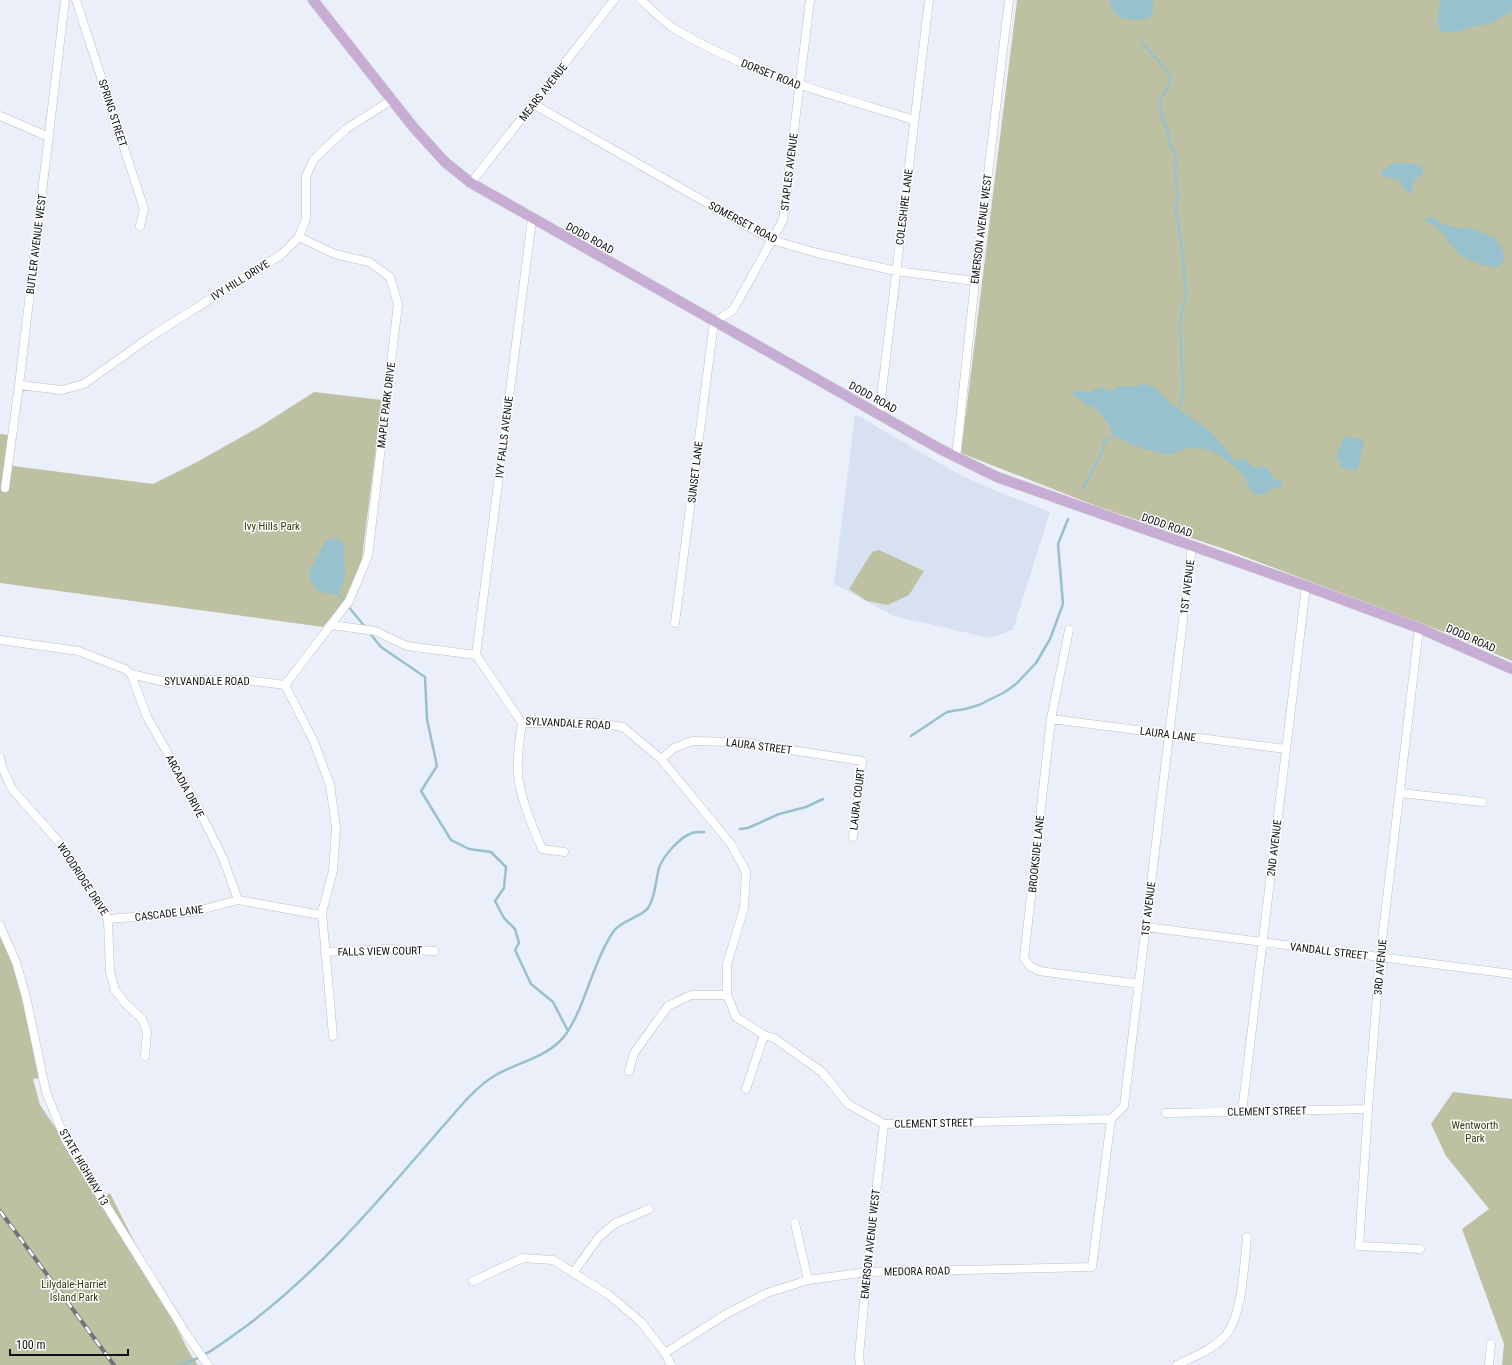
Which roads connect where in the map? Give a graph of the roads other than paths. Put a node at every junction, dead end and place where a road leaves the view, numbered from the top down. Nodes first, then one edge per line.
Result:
1 (65, 0) edge
2 (76, 0) edge
3 (313, 0) edge
4 (614, 0) edge
5 (641, 0) edge
6 (810, 0) edge
7 (929, 0) edge
8 (1009, 0) edge
9 (799, 85) junction
10 (393, 99) junction
11 (533, 104) junction
12 (0, 116) edge
13 (914, 120) junction
14 (49, 137) junction
15 (471, 183) junction
16 (532, 219) junction
17 (140, 226) dead end
18 (299, 237) junction
19 (772, 240) junction
20 (896, 271) junction
21 (974, 281) junction
22 (714, 322) junction
23 (19, 385) junction
24 (879, 415) junction
25 (956, 458) junction
26 (5, 488) dead end
27 (1192, 546) junction
28 (1306, 586) junction
29 (675, 623) dead end
30 (331, 625) junction
31 (1419, 628) junction
32 (1069, 630) dead end
33 (0, 640) edge
34 (476, 655) junction
35 (1512, 669) edge
36 (131, 674) junction
37 (285, 685) junction
38 (1051, 719) junction
39 (522, 723) junction
40 (1168, 734) junction
41 (1286, 749) junction
42 (0, 758) edge
43 (660, 759) junction
44 (862, 761) joint
45 (1400, 793) junction
46 (1482, 802) dead end
47 (853, 837) dead end
48 (564, 852) dead end
49 (238, 900) junction
50 (322, 912) junction
51 (108, 919) junction
52 (0, 926) edge
53 (1146, 927) junction
54 (1263, 942) junction
55 (434, 951) dead end
56 (325, 952) junction
57 (1380, 957) junction
58 (1512, 974) edge
59 (1138, 984) junction
60 (727, 994) junction
61 (764, 1035) junction
62 (333, 1036) dead end
63 (145, 1056) dead end
64 (629, 1071) dead end
65 (746, 1089) dead end
66 (1368, 1109) junction
67 (1242, 1111) junction
68 (1166, 1113) dead end
69 (1111, 1119) junction
70 (884, 1124) junction
71 (649, 1209) dead end
72 (795, 1223) dead end
73 (1247, 1237) dead end
74 (1420, 1248) dead end
75 (867, 1272) junction
76 (573, 1273) junction
77 (808, 1280) junction
78 (473, 1281) dead end
79 (1490, 1344) dead end
80 (664, 1353) junction
81 (208, 1365) edge
82 (670, 1365) edge
83 (860, 1365) edge
84 (1177, 1365) edge
85 (1488, 1365) edge

1 - 14 street, BUTLER AVENUE WEST
2 - 17 street, SPRING STREET
3 - 10 main road, DODD ROAD
4 - 11 street, MEARS AVENUE
5 - 9 street, DORSET ROAD
6 - 9 street, STAPLES AVENUE
7 - 13 street, COLESHIRE LANE
8 - 21 street, EMERSON AVENUE WEST
9 - 13 street, DORSET ROAD
9 - 19 street, STAPLES AVENUE
10 - 15 main road, DODD ROAD
10 - 18 street, IVY HILL DRIVE
11 - 15 street, MEARS AVENUE
11 - 19 street, SOMERSET ROAD
12 - 14 street
13 - 20 street, COLESHIRE LANE
14 - 23 street, BUTLER AVENUE WEST
15 - 16 main road, DODD ROAD
16 - 22 main road, DODD ROAD
16 - 34 street, IVY FALLS AVENUE
18 - 23 street, IVY HILL DRIVE
18 - 30 street, MAPLE PARK DRIVE
19 - 20 street, SOMERSET ROAD
19 - 22 street, STAPLES AVENUE
20 - 21 street, SOMERSET ROAD
20 - 24 street, COLESHIRE LANE
21 - 25 street, EMERSON AVENUE WEST
22 - 24 main road, DODD ROAD
22 - 29 street, SUNSET LANE
23 - 26 street, BUTLER AVENUE WEST
24 - 25 main road, DODD ROAD
25 - 27 main road, DODD ROAD
27 - 28 main road, DODD ROAD
27 - 40 street, 1ST AVENUE
28 - 31 main road, DODD ROAD
28 - 41 street, 2ND AVENUE
30 - 34 street
30 - 37 street
31 - 35 main road, DODD ROAD
31 - 45 street, 3RD AVENUE
32 - 38 street, BROOKSIDE LANE
33 - 36 street, SYLVANDALE ROAD
34 - 39 street, SYLVANDALE ROAD
36 - 37 street, SYLVANDALE ROAD
36 - 49 street, ARCADIA DRIVE
37 - 50 street
38 - 40 street, LAURA LANE
38 - 59 street, BROOKSIDE LANE
39 - 43 street, SYLVANDALE ROAD
39 - 48 street
40 - 41 street, LAURA LANE
40 - 53 street, 1ST AVENUE
41 - 54 street, 2ND AVENUE
42 - 51 street, WOODRIDGE DRIVE
43 - 44 street, LAURA STREET
43 - 60 street, SYLVANDALE ROAD
44 - 47 street, LAURA COURT
45 - 46 street
45 - 57 street, 3RD AVENUE
49 - 50 street, CASCADE LANE
49 - 51 street, CASCADE LANE
50 - 56 street
51 - 63 street, WOODRIDGE DRIVE
52 - 81 street, STATE HIGHWAY 13
53 - 54 street, VANDALL STREET
53 - 59 street, 1ST AVENUE
54 - 57 street, VANDALL STREET
54 - 67 street, 2ND AVENUE
55 - 56 street, FALLS VIEW COURT
56 - 62 street
57 - 58 street, VANDALL STREET
57 - 66 street, 3RD AVENUE
59 - 69 street, 1ST AVENUE
60 - 61 street, SYLVANDALE ROAD
60 - 64 street
61 - 65 street
61 - 70 street, CLEMENT STREET
66 - 67 street, CLEMENT STREET
66 - 74 street, 3RD AVENUE
67 - 68 street, CLEMENT STREET
69 - 70 street, CLEMENT STREET
69 - 75 street, MEDORA ROAD
70 - 75 street, EMERSON AVENUE WEST
71 - 76 street
72 - 77 street
73 - 84 street
75 - 77 street, MEDORA ROAD
75 - 83 street, EMERSON AVENUE WEST
76 - 78 street
76 - 80 street
77 - 80 street, MEDORA ROAD
79 - 85 street
80 - 82 street

